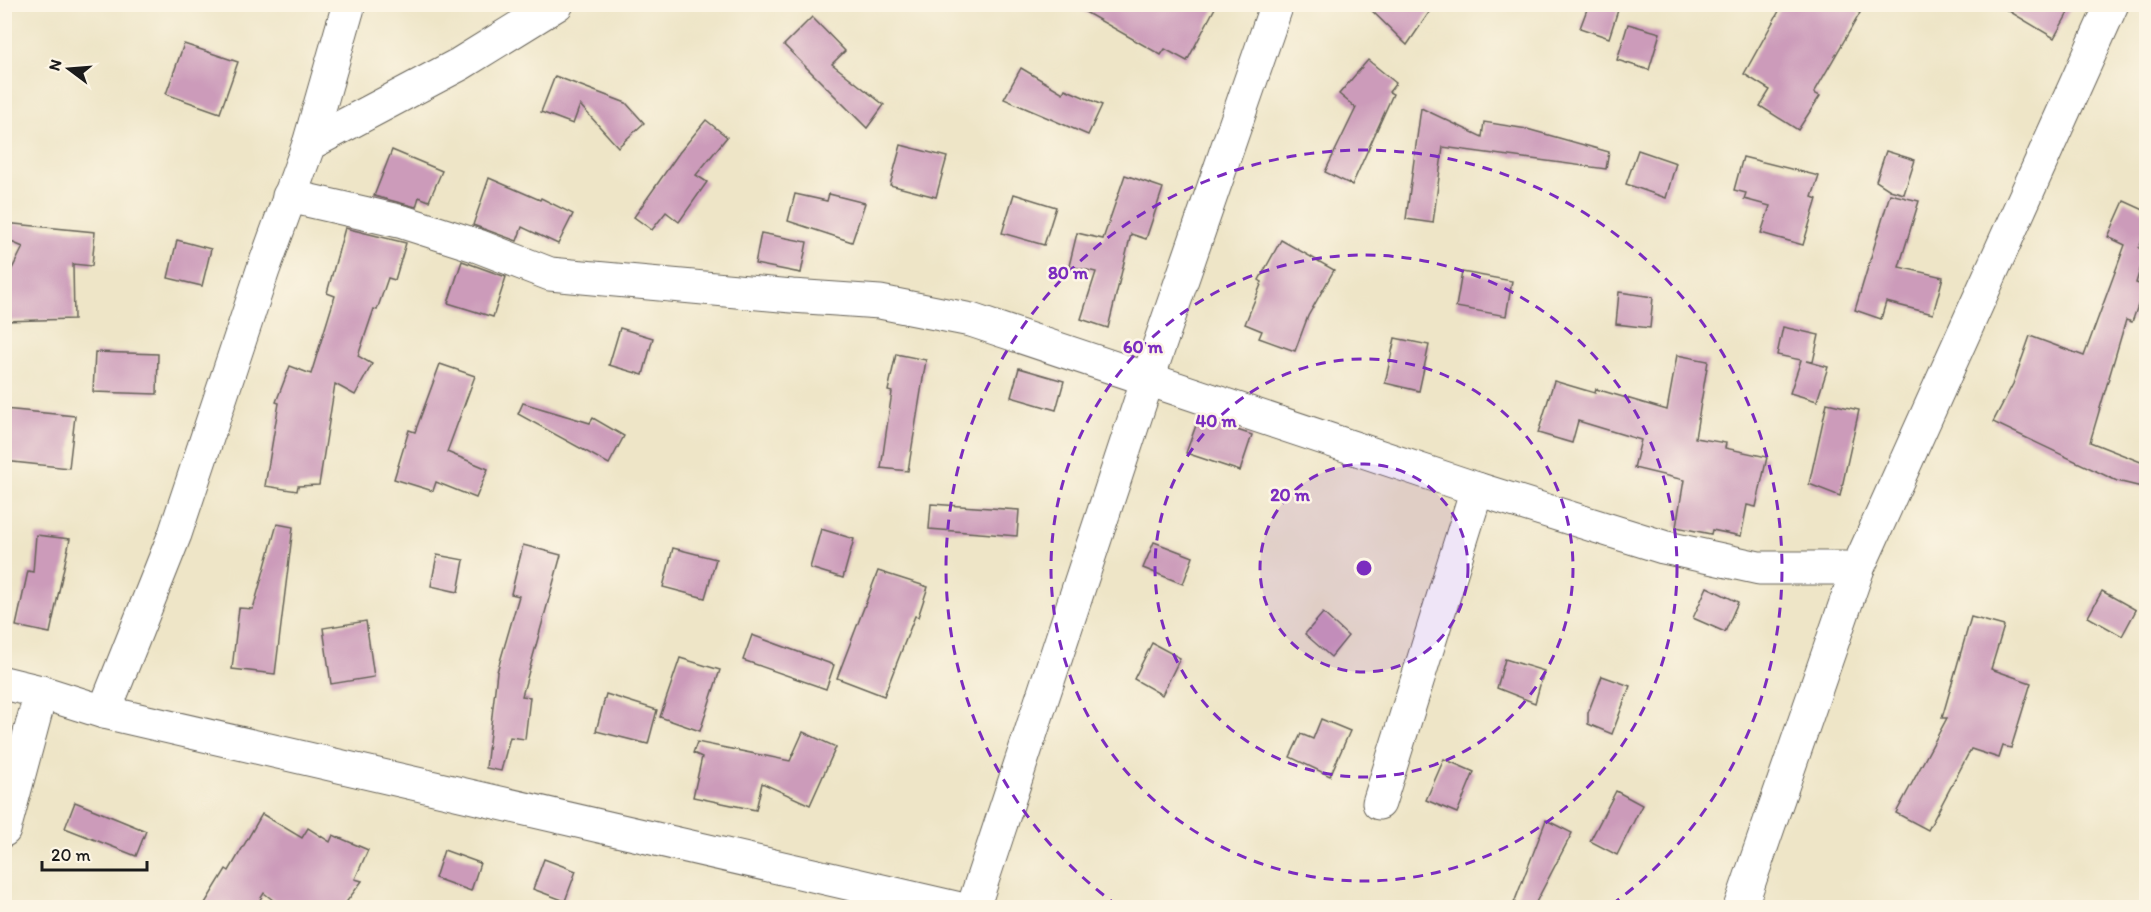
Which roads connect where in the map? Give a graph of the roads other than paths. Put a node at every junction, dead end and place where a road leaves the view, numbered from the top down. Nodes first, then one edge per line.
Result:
1 (349, 4) edge
2 (557, 4) edge
3 (1276, 4) edge
4 (2112, 4) edge
5 (309, 144) junction
6 (290, 196) junction
7 (1148, 378) junction
8 (1477, 489) junction
9 (1858, 568) junction
10 (4, 683) edge
11 (40, 692) junction
12 (104, 712) junction
13 (1378, 803) dead end
14 (4, 830) edge
15 (956, 908) edge
16 (973, 908) edge
17 (1740, 908) edge

1 - 5 street
2 - 5 street
3 - 7 street
4 - 9 street
5 - 6 street
6 - 7 street
6 - 12 street
7 - 8 street
7 - 16 street
8 - 9 street
8 - 13 street
9 - 17 street
10 - 11 street
11 - 12 street
11 - 14 street
12 - 15 street

